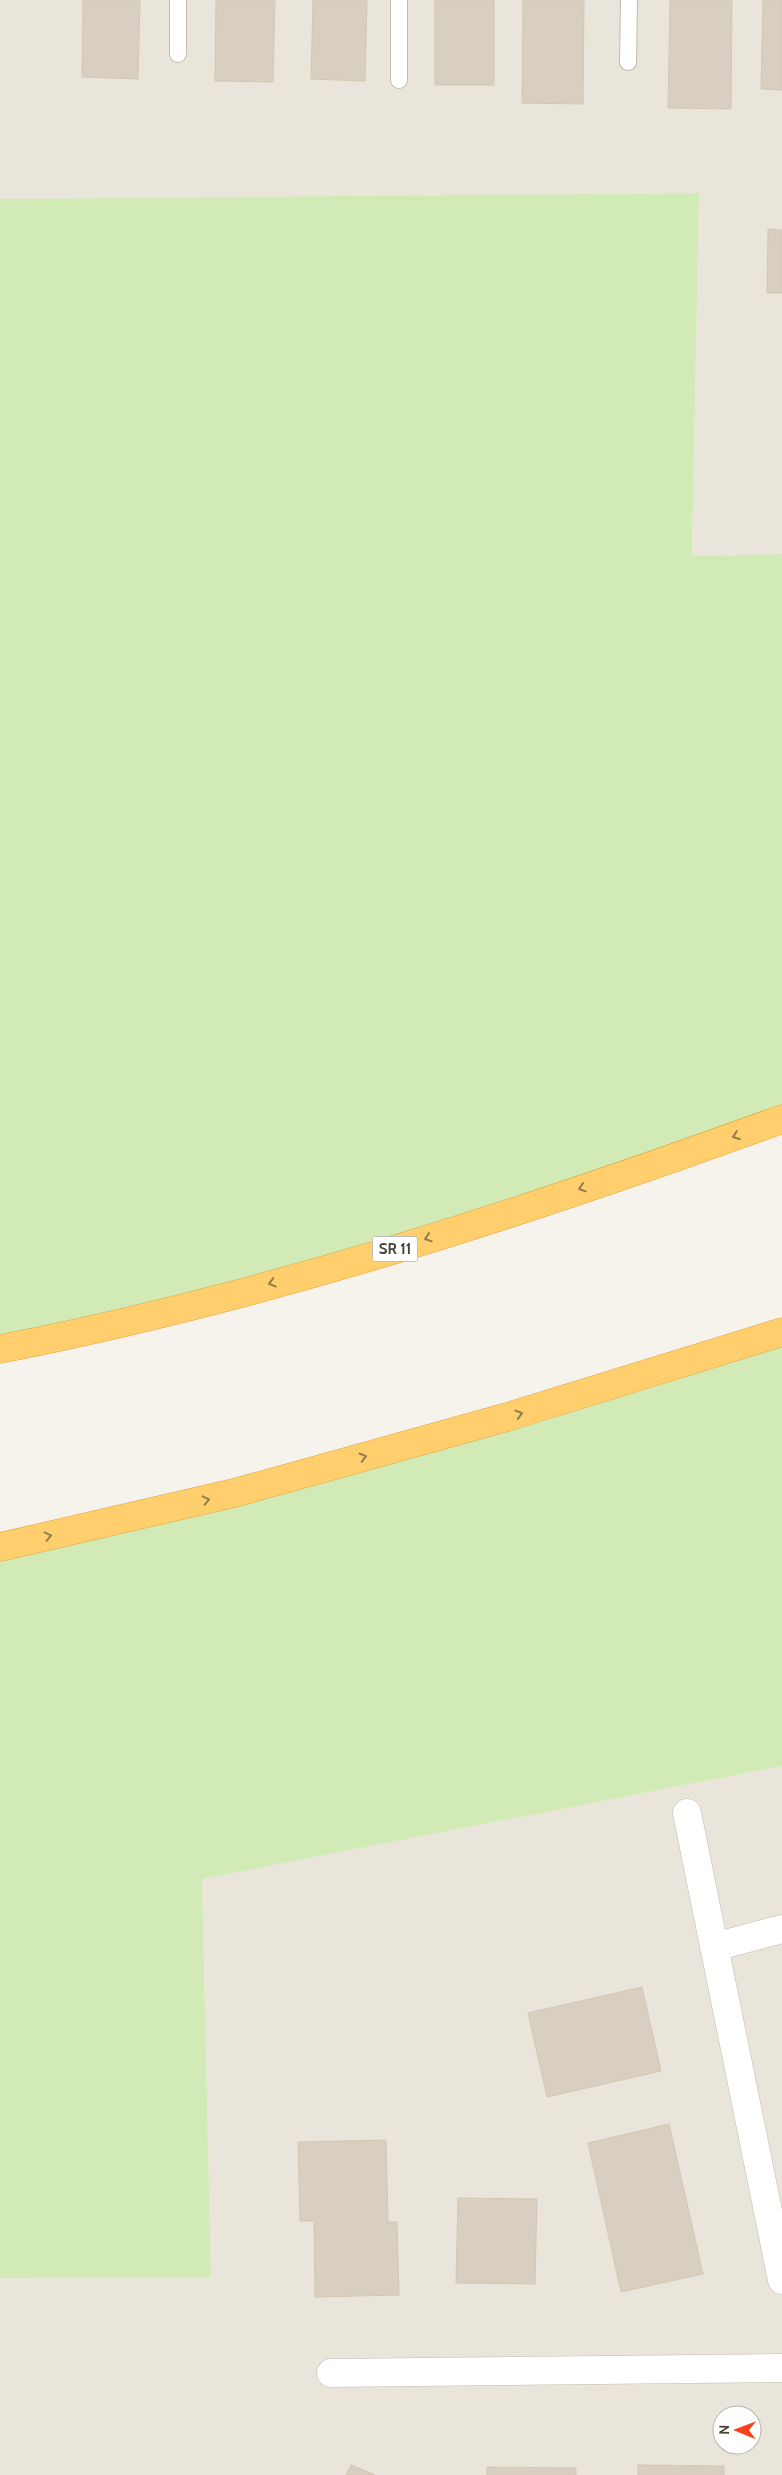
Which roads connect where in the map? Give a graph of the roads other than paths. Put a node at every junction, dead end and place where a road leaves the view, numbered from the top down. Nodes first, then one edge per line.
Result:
1 (178, 0) edge
2 (399, 0) edge
3 (629, 0) edge
4 (178, 54) dead end
5 (628, 62) dead end
6 (399, 80) dead end
7 (782, 1119) edge
8 (782, 1332) edge
9 (0, 1349) edge
10 (0, 1547) edge
11 (687, 1813) dead end
12 (782, 1930) edge
13 (714, 1947) junction
14 (782, 2280) edge
15 (782, 2368) edge
16 (331, 2373) dead end

1 - 4 lane
2 - 6 lane
3 - 5 lane
7 -> 9 highway, SR 11
10 -> 8 highway
11 - 13 street
12 - 13 street
13 - 14 street
15 - 16 street

